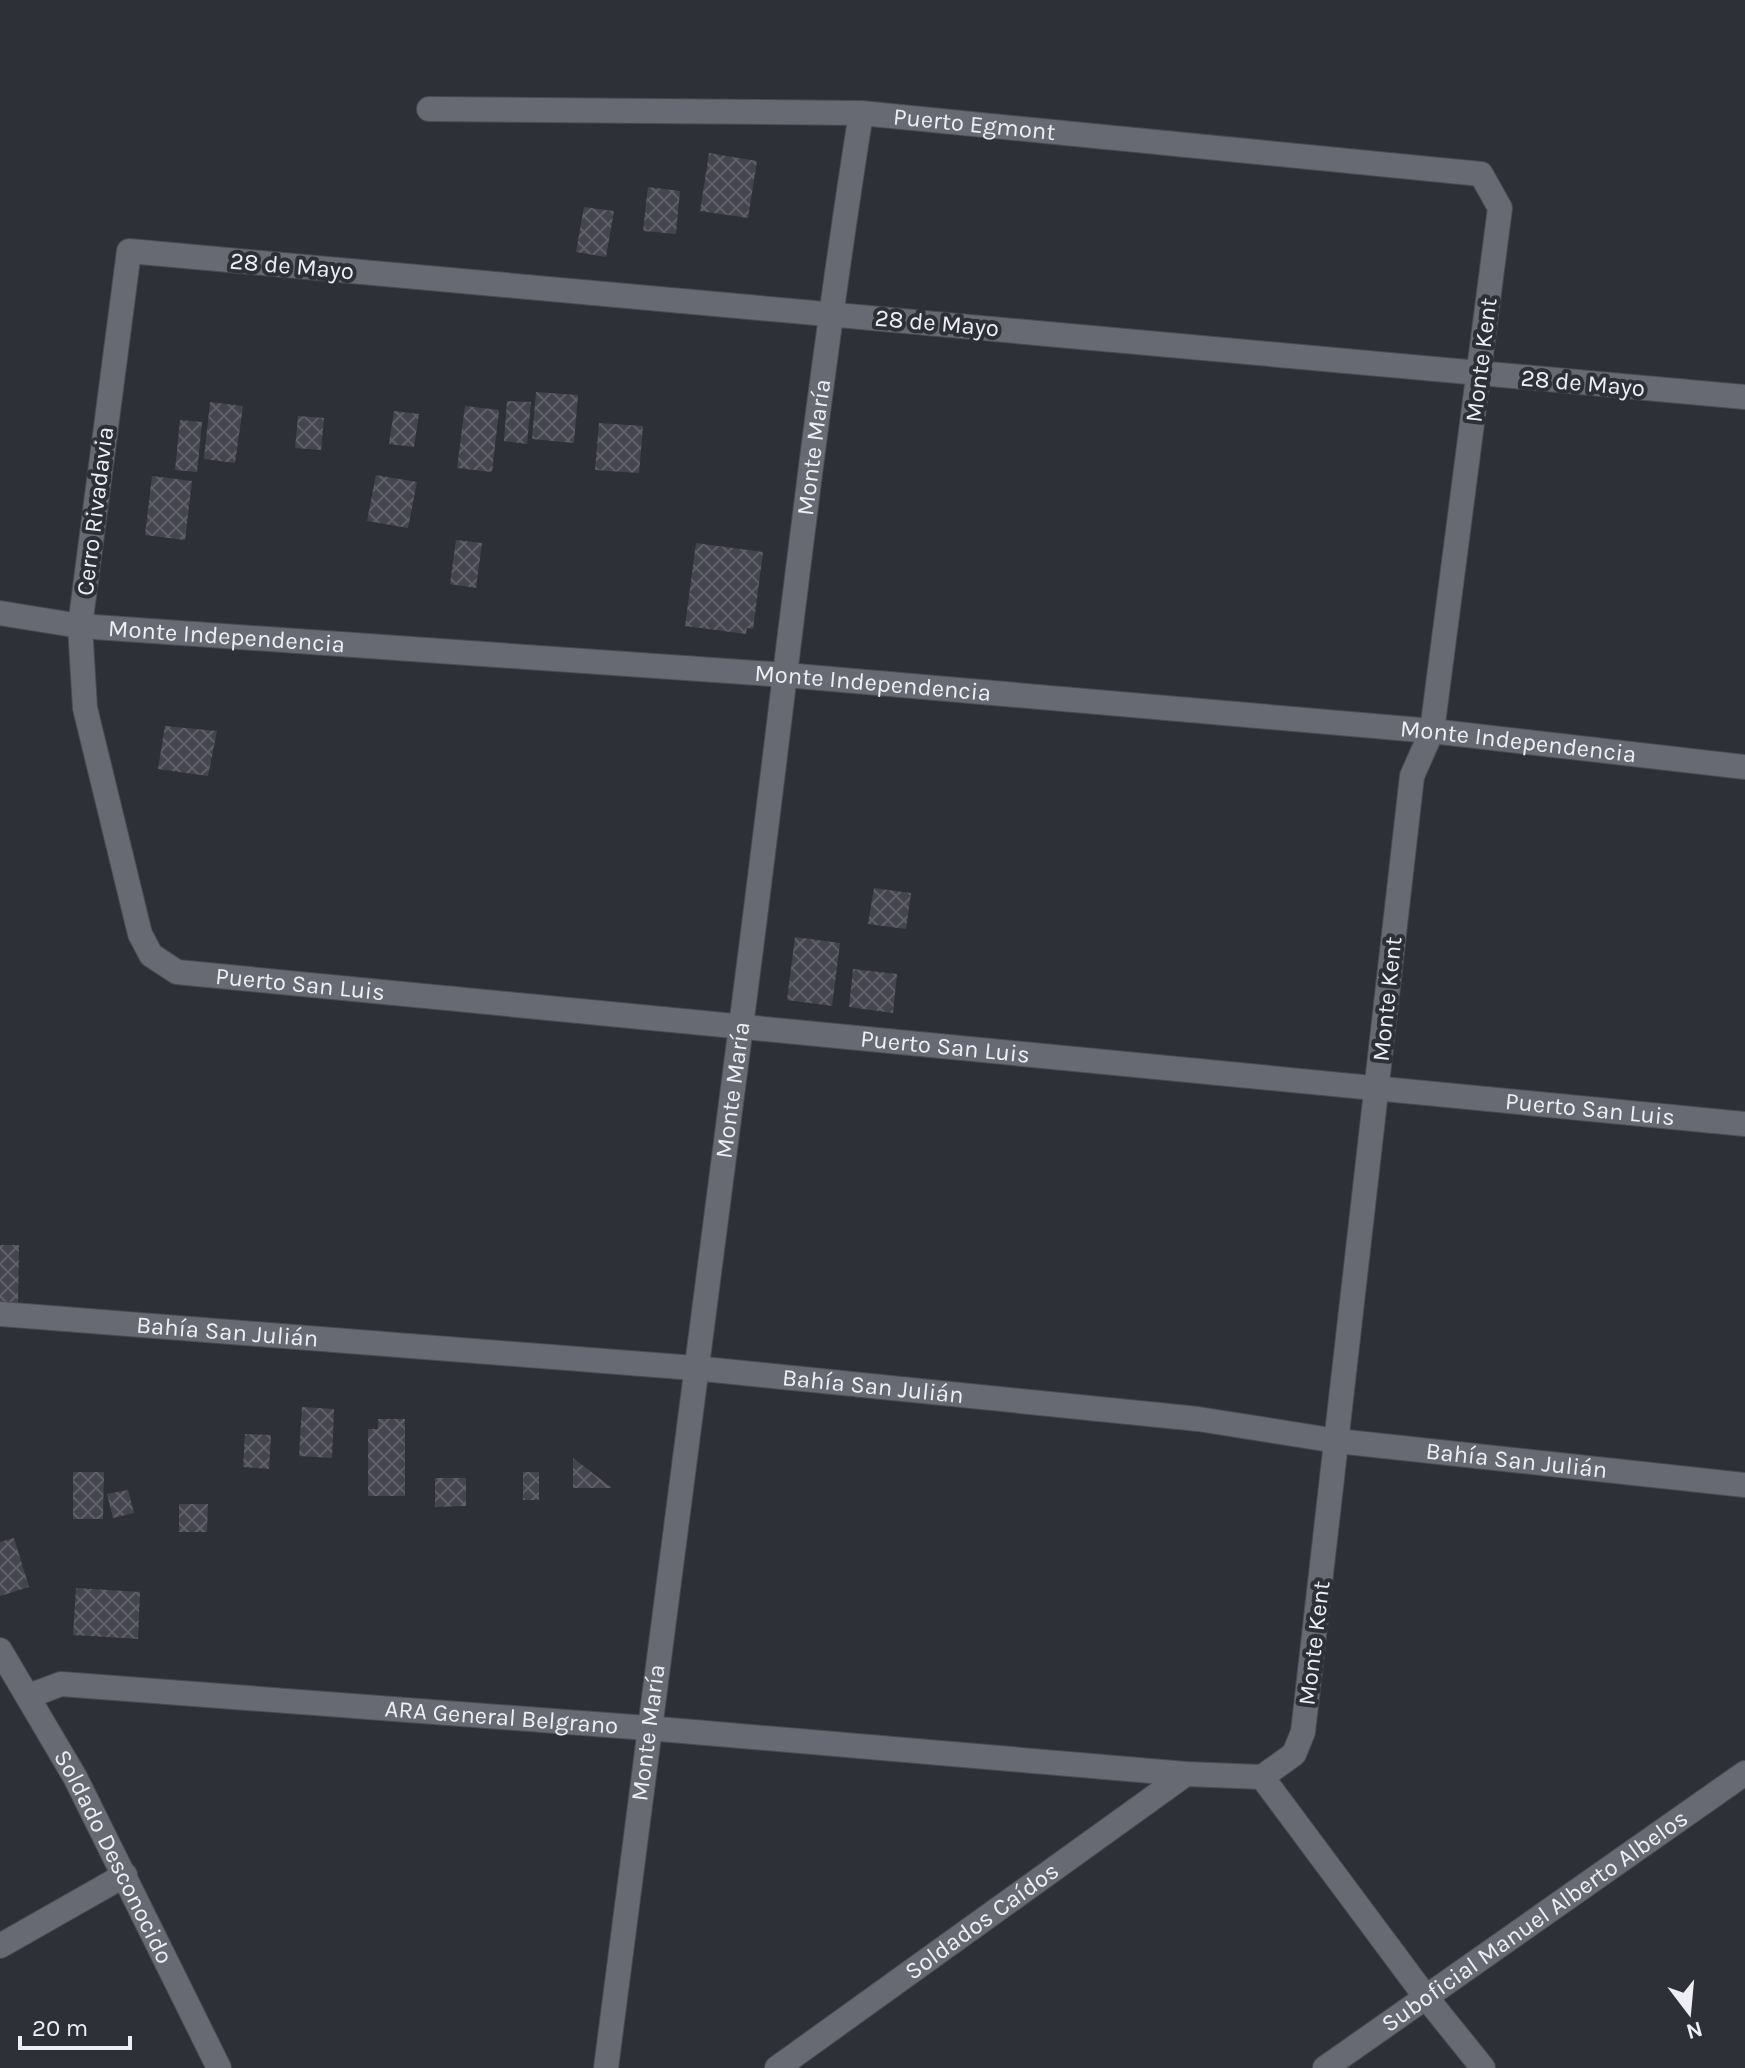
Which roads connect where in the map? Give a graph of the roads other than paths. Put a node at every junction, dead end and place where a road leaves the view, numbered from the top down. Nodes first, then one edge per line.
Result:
1 (429, 109) dead end
2 (861, 113) junction
3 (1500, 208) joint
4 (129, 251) joint
5 (829, 313) junction
6 (1479, 373) junction
7 (1745, 397) edge
8 (0, 613) edge
9 (80, 626) junction
10 (785, 675) junction
11 (1432, 731) junction
12 (1745, 767) edge
13 (151, 955) joint
14 (741, 1026) junction
15 (1377, 1087) junction
16 (1745, 1124) edge
17 (0, 1314) edge
18 (694, 1368) junction
19 (1337, 1441) junction
20 (1745, 1485) edge
21 (0, 1650) edge
22 (29, 1696) junction
23 (647, 1728) junction
24 (1745, 1773) edge
25 (1186, 1774) junction
26 (1262, 1777) junction
27 (125, 1875) junction
28 (0, 1946) edge
29 (1425, 1996) junction
30 (216, 2067) edge
31 (606, 2068) edge
32 (777, 2068) edge
33 (1325, 2068) edge
34 (1483, 2068) edge

1 - 2 street, Puerto Egmont
2 - 3 street, Puerto Egmont
2 - 5 street, Monte María
3 - 6 street, Monte Kent
4 - 5 street, 28 de Mayo
4 - 9 street, Cerro Rivadavia
5 - 6 street, 28 de Mayo
5 - 10 street, Monte María
6 - 7 street, 28 de Mayo
6 - 11 street, Monte Kent
8 - 9 street, Monte Independencia
9 - 10 street, Monte Independencia
9 - 13 street, Cerro Rivadavia
10 - 11 street, Monte Independencia
10 - 14 street, Monte María
11 - 12 street, Monte Independencia
11 - 15 street, Monte Kent
13 - 14 street, Puerto San Luis
14 - 15 street, Puerto San Luis
14 - 18 street, Monte María
15 - 16 street, Puerto San Luis
15 - 19 street, Monte Kent
17 - 18 street, Bahía San Julián
18 - 19 street, Bahía San Julián
18 - 23 street, Monte María
19 - 20 street, Bahía San Julián
19 - 26 street, Monte Kent
21 - 22 street, Soldado Desconocido
22 - 23 street, ARA General Belgrano
22 - 27 street, Soldado Desconocido
23 - 25 street, ARA General Belgrano
23 - 31 street, Monte María
24 - 29 street, Suboficial Manuel Alberto Albelos
25 - 26 street, ARA General Belgrano
25 - 32 street, Soldados Caídos
26 - 29 street
27 - 28 street
27 - 30 street, Soldado Desconocido
29 - 33 street, Suboficial Manuel Alberto Albelos
29 - 34 street

